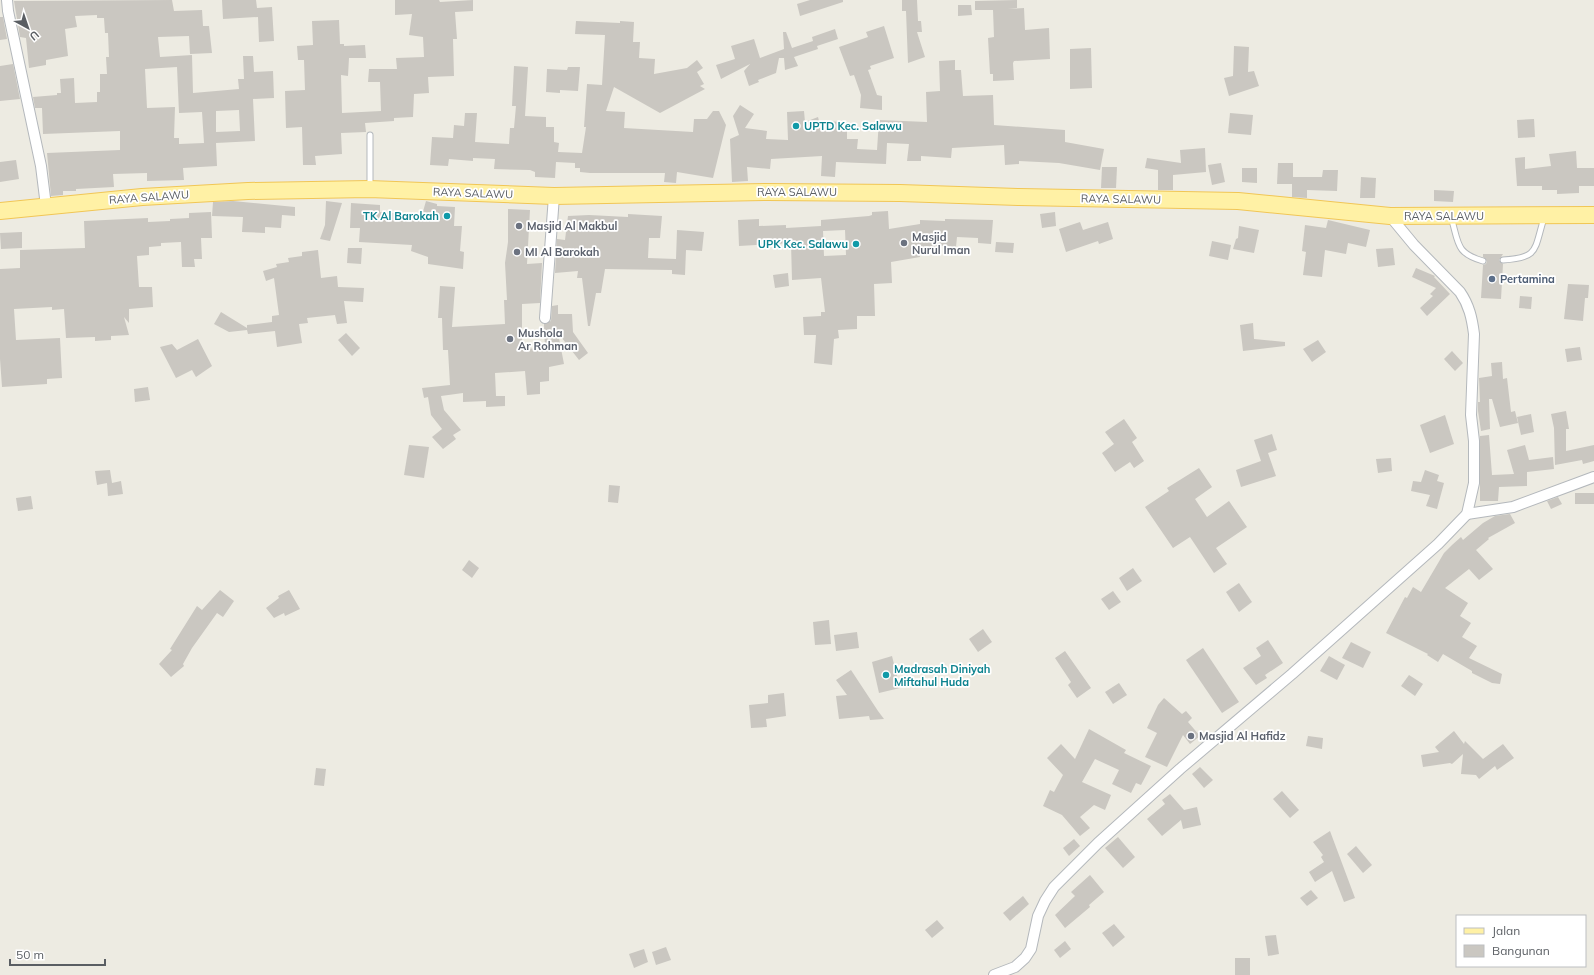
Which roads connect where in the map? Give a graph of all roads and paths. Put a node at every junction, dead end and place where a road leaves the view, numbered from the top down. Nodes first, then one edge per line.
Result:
1 (8, 0) edge
2 (370, 135) dead end
3 (370, 190) junction
4 (554, 196) junction
5 (46, 206) junction
6 (0, 211) edge
7 (1545, 215) junction
8 (1594, 215) edge
9 (1390, 216) junction
10 (1450, 216) junction
11 (1503, 260) dead end
12 (1483, 261) dead end
13 (546, 318) dead end
14 (1594, 477) edge
15 (1467, 514) junction
16 (994, 975) edge

1 - 5 street
2 - 3 lane
3 - 4 main road, RAYA SALAWU
3 - 5 main road, RAYA SALAWU
4 - 9 main road, RAYA SALAWU
4 - 13 street
5 - 6 main road, RAYA SALAWU
7 - 8 main road, RAYA SALAWU
7 - 10 main road, RAYA SALAWU
7 - 11 lane
9 - 10 main road, RAYA SALAWU
9 - 15 street
10 - 12 lane
14 - 15 street
15 - 16 street

